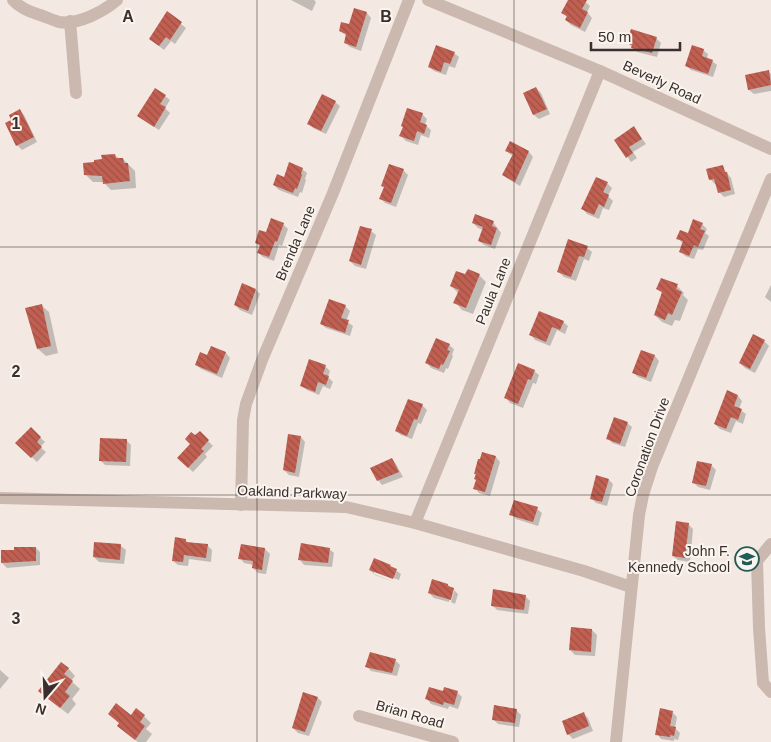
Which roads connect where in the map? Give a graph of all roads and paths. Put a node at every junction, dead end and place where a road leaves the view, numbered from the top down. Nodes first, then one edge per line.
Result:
1 (13, 0) edge
2 (117, 0) edge
3 (408, 0) edge
4 (428, 0) edge
5 (70, 21) junction
6 (600, 70) junction
7 (76, 93) dead end
8 (771, 149) edge
9 (771, 179) edge
10 (0, 498) edge
11 (241, 505) junction
12 (415, 523) junction
13 (771, 544) edge
14 (631, 587) junction
15 (771, 692) edge
16 (359, 716) dead end
17 (453, 742) edge
18 (616, 742) edge

1 - 5 street
2 - 5 street
3 - 11 street, Brenda Lane
4 - 6 street, Beverly Road
5 - 7 street
6 - 8 street, Beverly Road
6 - 12 street, Paula Lane
9 - 14 street, Coronation Drive
10 - 11 street, Oakland Parkway
11 - 12 street, Oakland Parkway
12 - 14 street, Oakland Parkway
13 - 15 street
14 - 18 street, Coronation Drive
16 - 17 street, Brian Road

